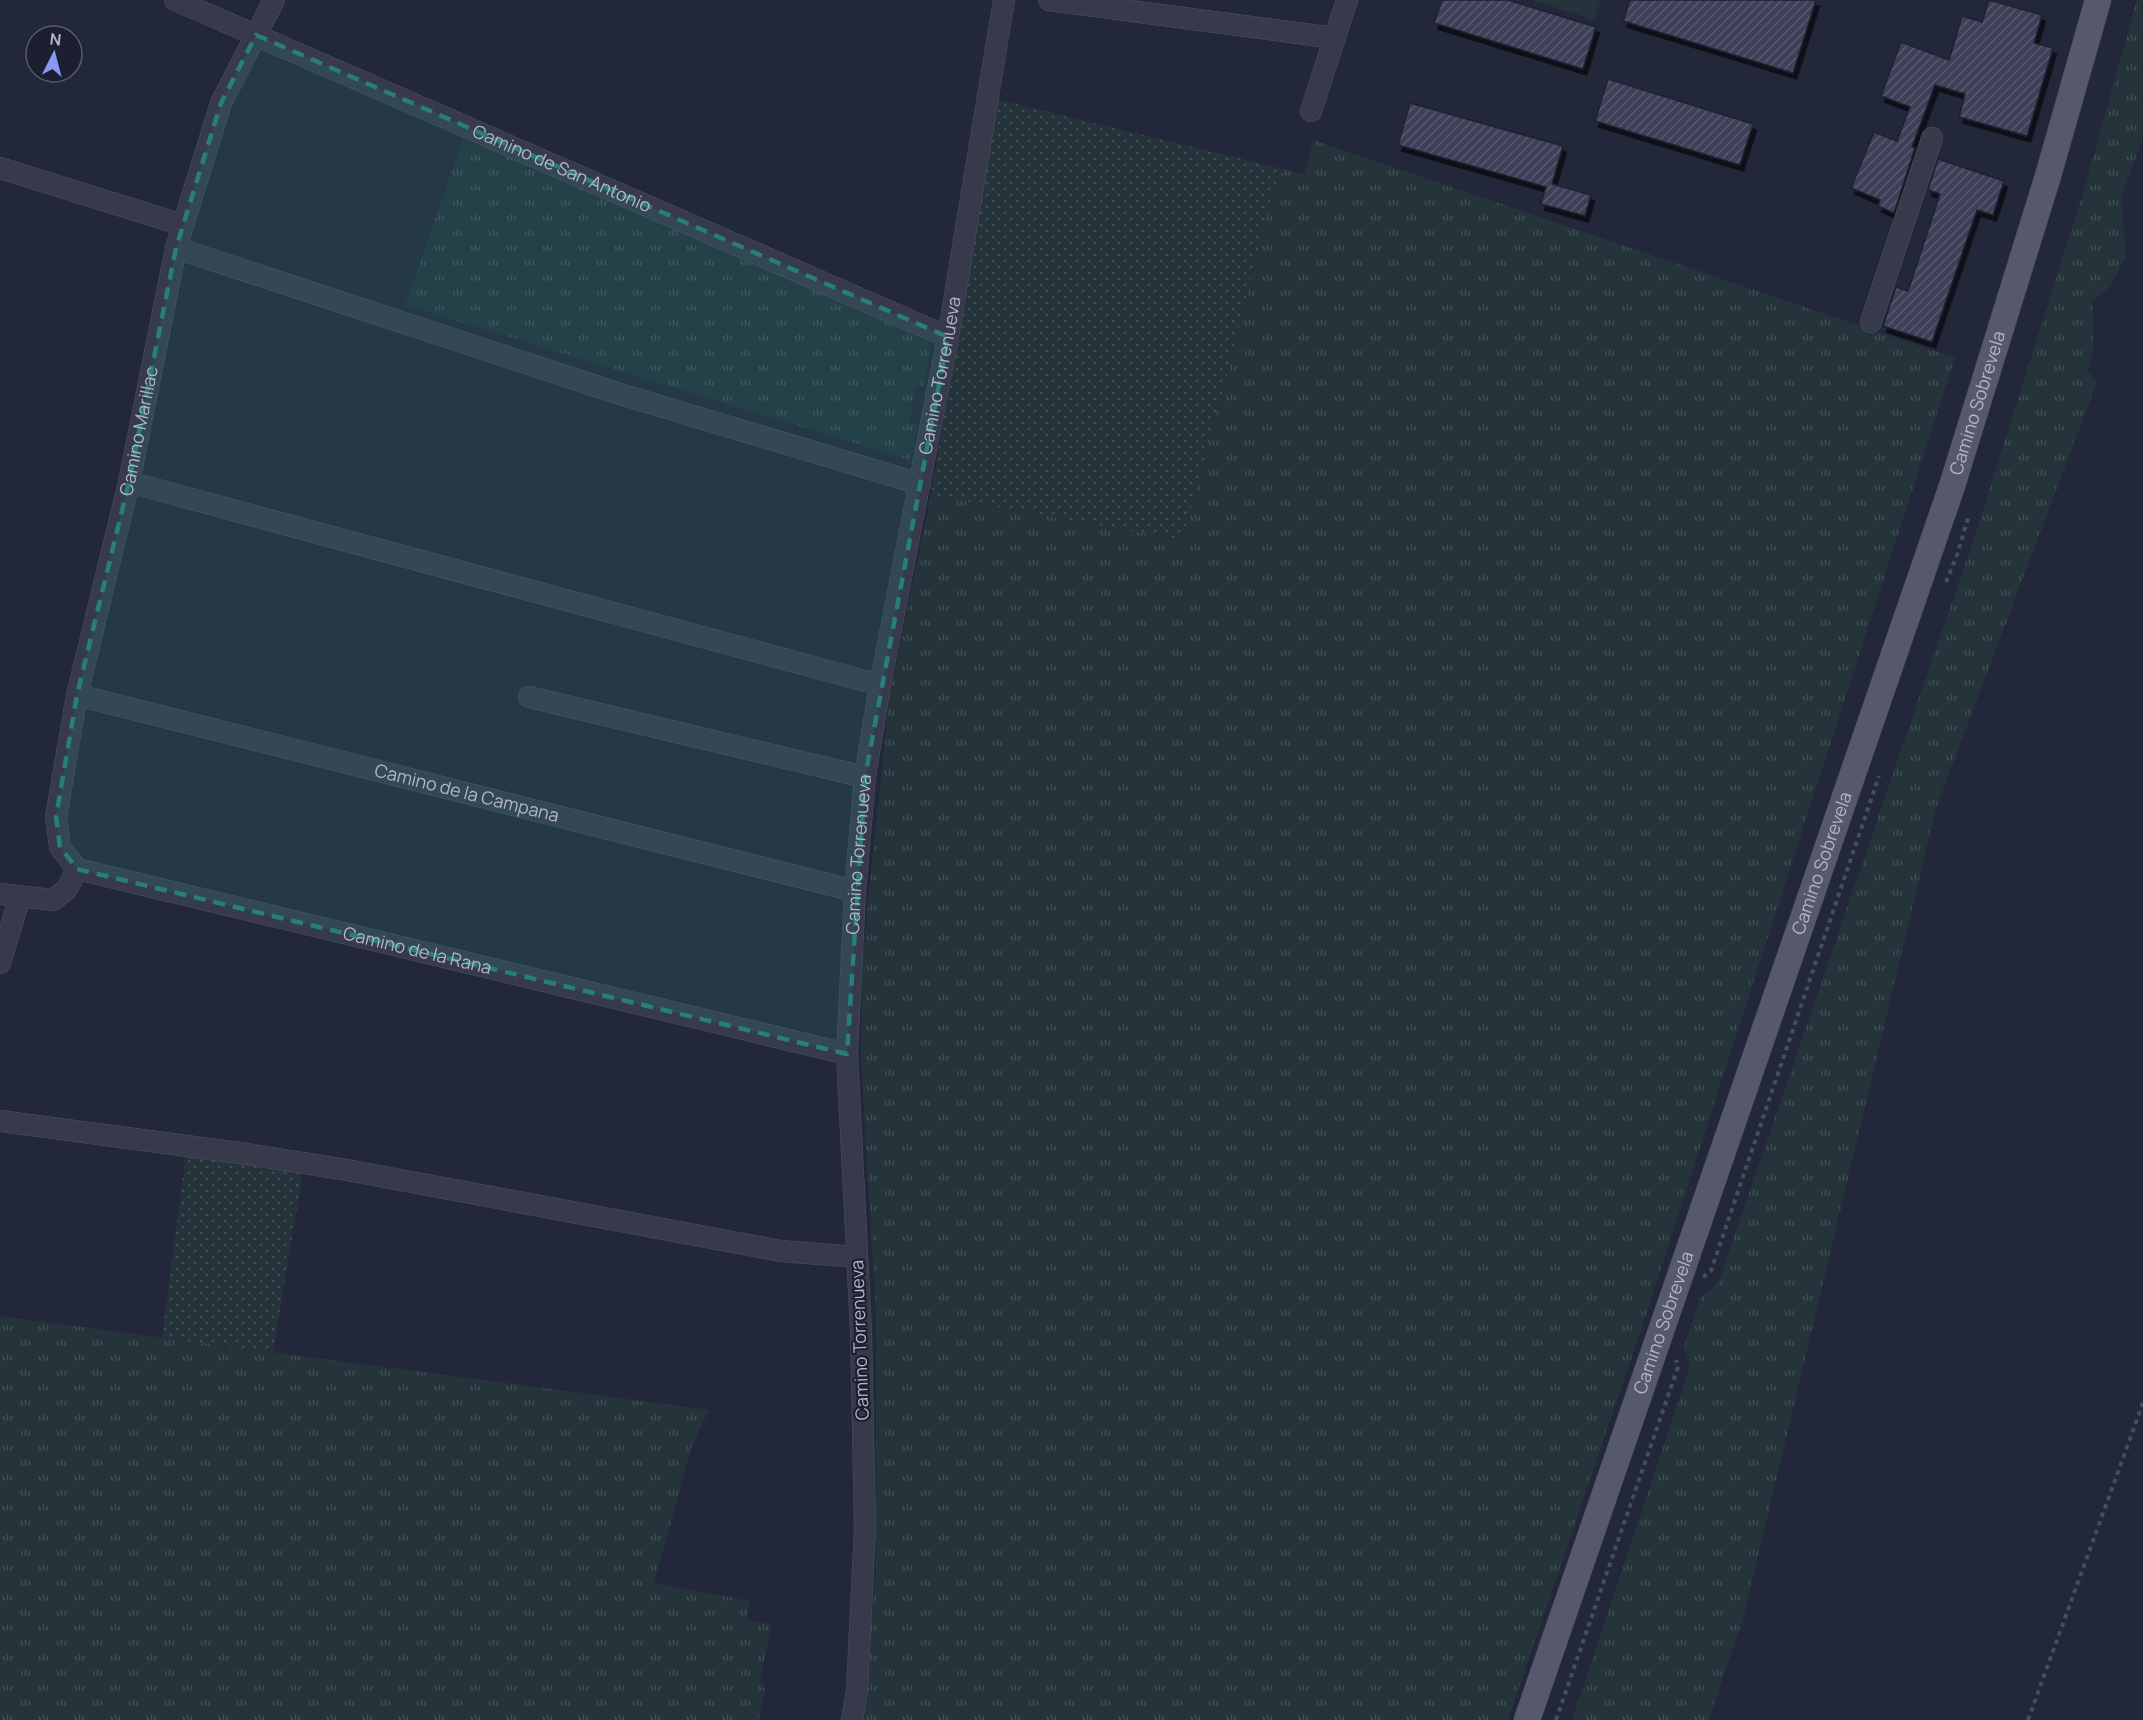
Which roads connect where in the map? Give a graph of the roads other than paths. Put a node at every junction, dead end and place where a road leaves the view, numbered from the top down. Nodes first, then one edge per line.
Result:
1 (175, 0) edge
2 (274, 0) edge
3 (1004, 0) edge
4 (1049, 0) edge
5 (1347, 0) edge
6 (2098, 0) edge
7 (256, 35) junction
8 (1335, 38) junction
9 (1311, 111) dead end
10 (1932, 138) dead end
11 (0, 168) edge
12 (183, 225) junction
13 (176, 248) junction
14 (1871, 322) dead end
15 (948, 337) junction
16 (129, 482) junction
17 (920, 484) junction
18 (880, 685) junction
19 (77, 695) junction
20 (529, 697) dead end
21 (865, 777) junction
22 (77, 869) junction
23 (855, 891) junction
24 (10, 896) edge
25 (0, 963) edge
26 (847, 1054) junction
27 (0, 1121) edge
28 (857, 1257) junction
29 (852, 1720) edge
30 (1527, 1720) edge

1 - 7 street, Camino de San Antonio
2 - 7 street, Camino Marillac
3 - 15 street, Camino Torrenueva
4 - 8 street
5 - 8 street
6 - 30 main road, Camino Sobrevela
7 - 12 street, Camino Marillac
7 - 15 street, Camino de San Antonio
8 - 9 street
10 - 14 street
11 - 12 street
12 - 13 street, Camino Marillac
13 - 16 street, Camino Marillac
13 - 17 street
15 - 17 street, Camino Torrenueva
16 - 18 street
16 - 19 street, Camino Marillac
17 - 18 street, Camino Torrenueva
18 - 21 street, Camino Torrenueva
19 - 22 street, Camino Marillac
19 - 23 street, Camino de la Campana
20 - 21 street
21 - 23 street, Camino Torrenueva
22 - 24 street
22 - 26 street, Camino de la Rana
23 - 26 street, Camino Torrenueva
24 - 25 street
26 - 28 street, Camino Torrenueva
27 - 28 street
28 - 29 street, Camino Torrenueva

